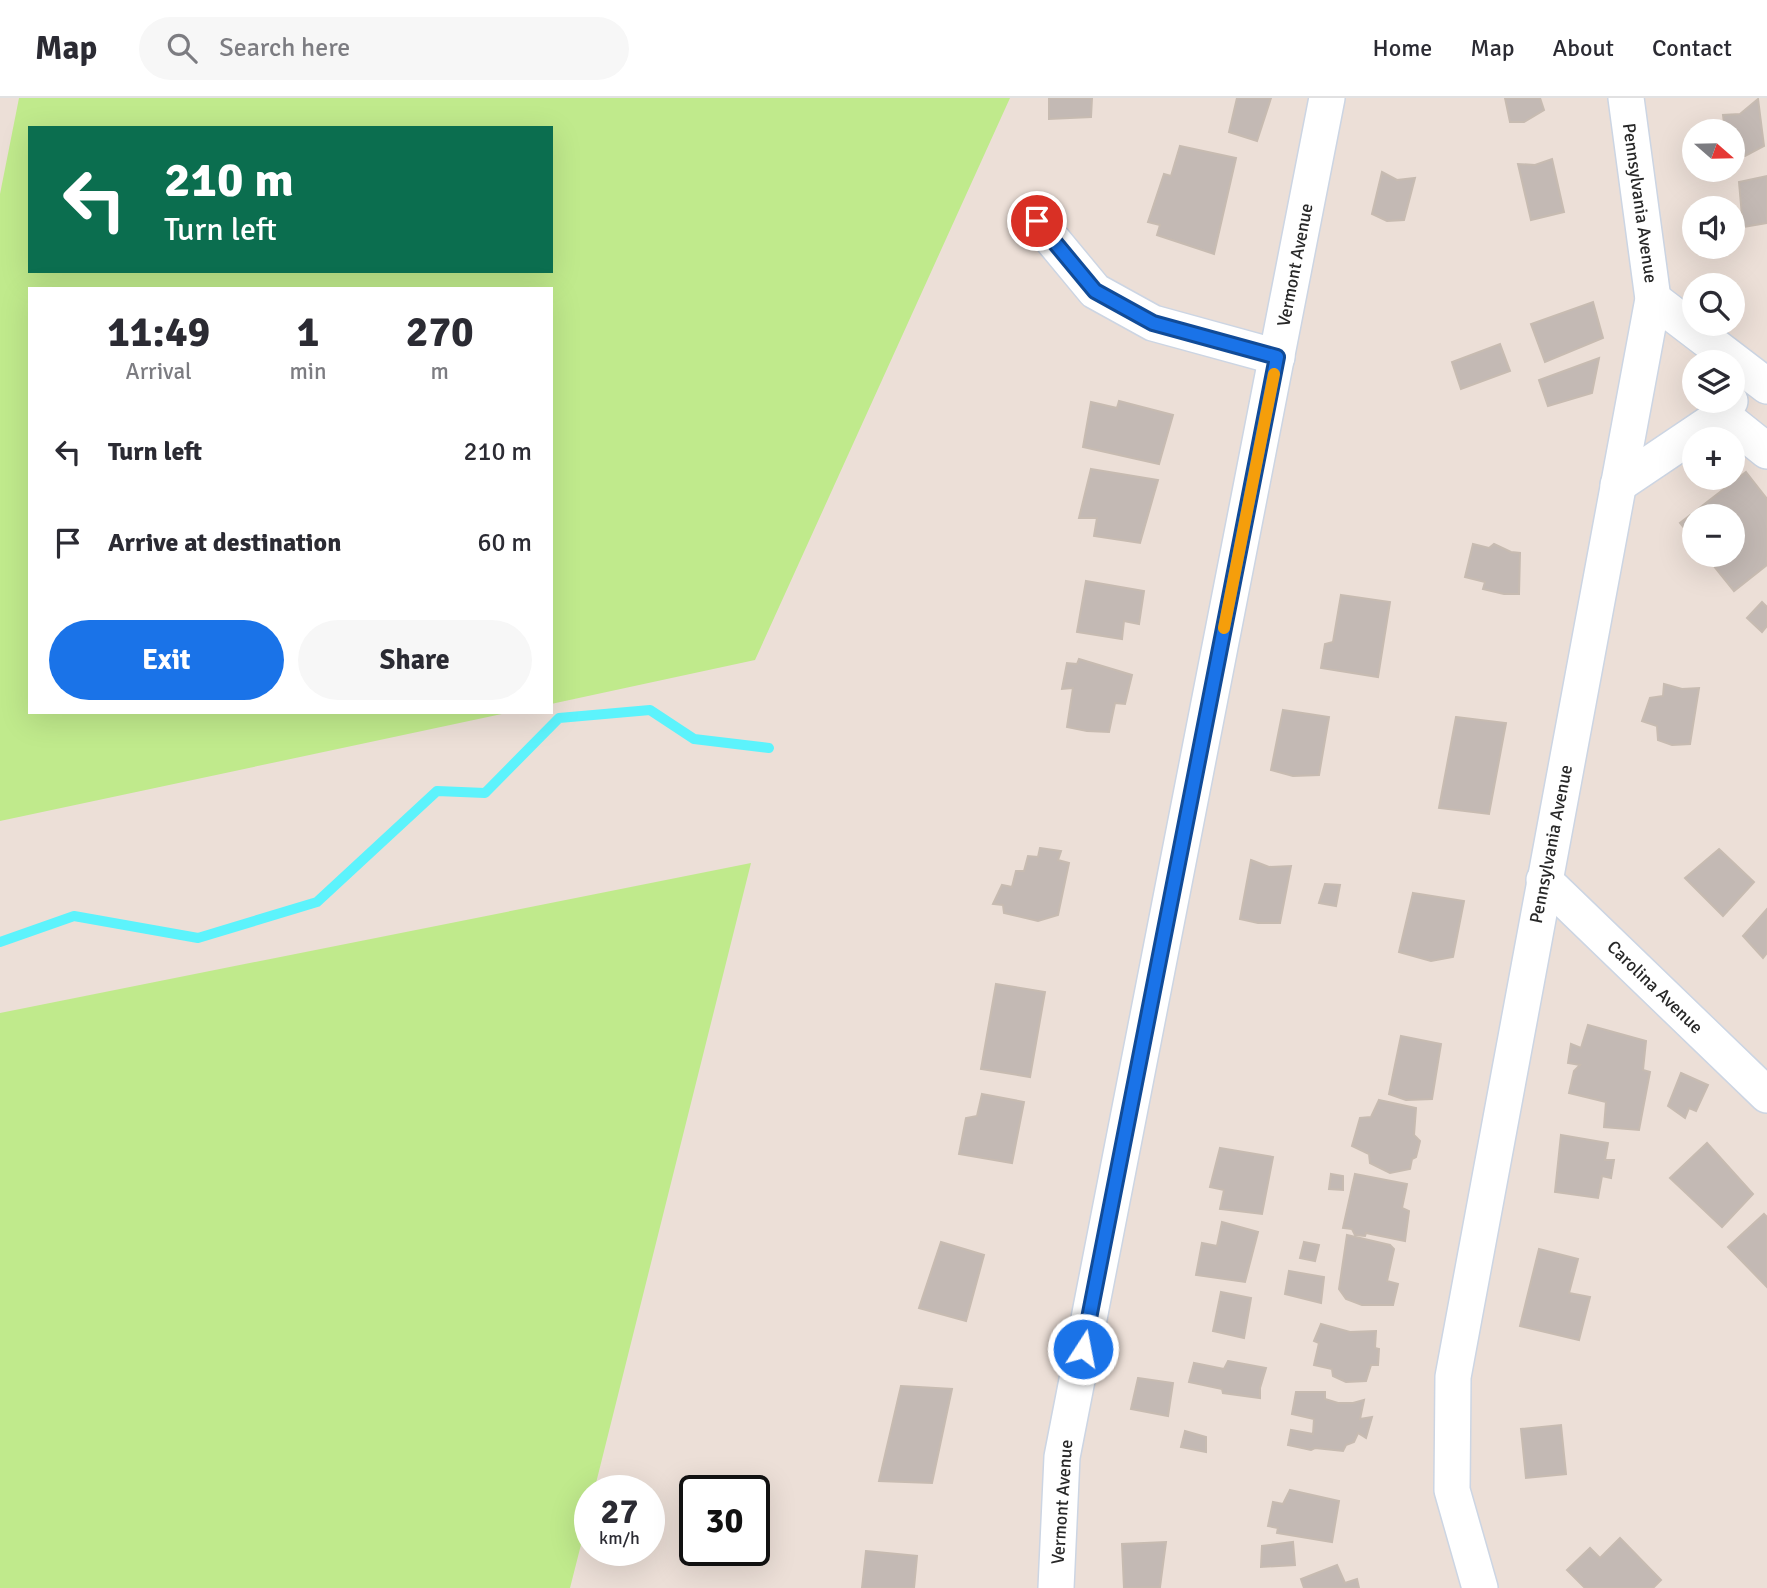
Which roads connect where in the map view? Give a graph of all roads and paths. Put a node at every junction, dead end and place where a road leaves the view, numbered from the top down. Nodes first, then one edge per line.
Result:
1 (1327, 98) edge
2 (1626, 98) edge
3 (1037, 221) dead end
4 (1653, 299) junction
5 (1700, 350) edge
6 (1277, 357) junction
7 (1745, 405) edge
8 (1715, 413) edge
9 (1767, 451) edge
10 (1618, 485) junction
11 (1544, 880) junction
12 (1767, 1095) edge
13 (1056, 1588) edge
14 (1480, 1588) edge

1 - 6 street, Vermont Avenue
2 - 4 street, Pennsylvania Avenue
3 - 6 street
4 - 5 street
4 - 10 street, Pennsylvania Avenue
6 - 13 street, Vermont Avenue
7 - 9 street
8 - 10 street
10 - 11 street, Pennsylvania Avenue
11 - 12 street, Carolina Avenue
11 - 14 street, Pennsylvania Avenue

